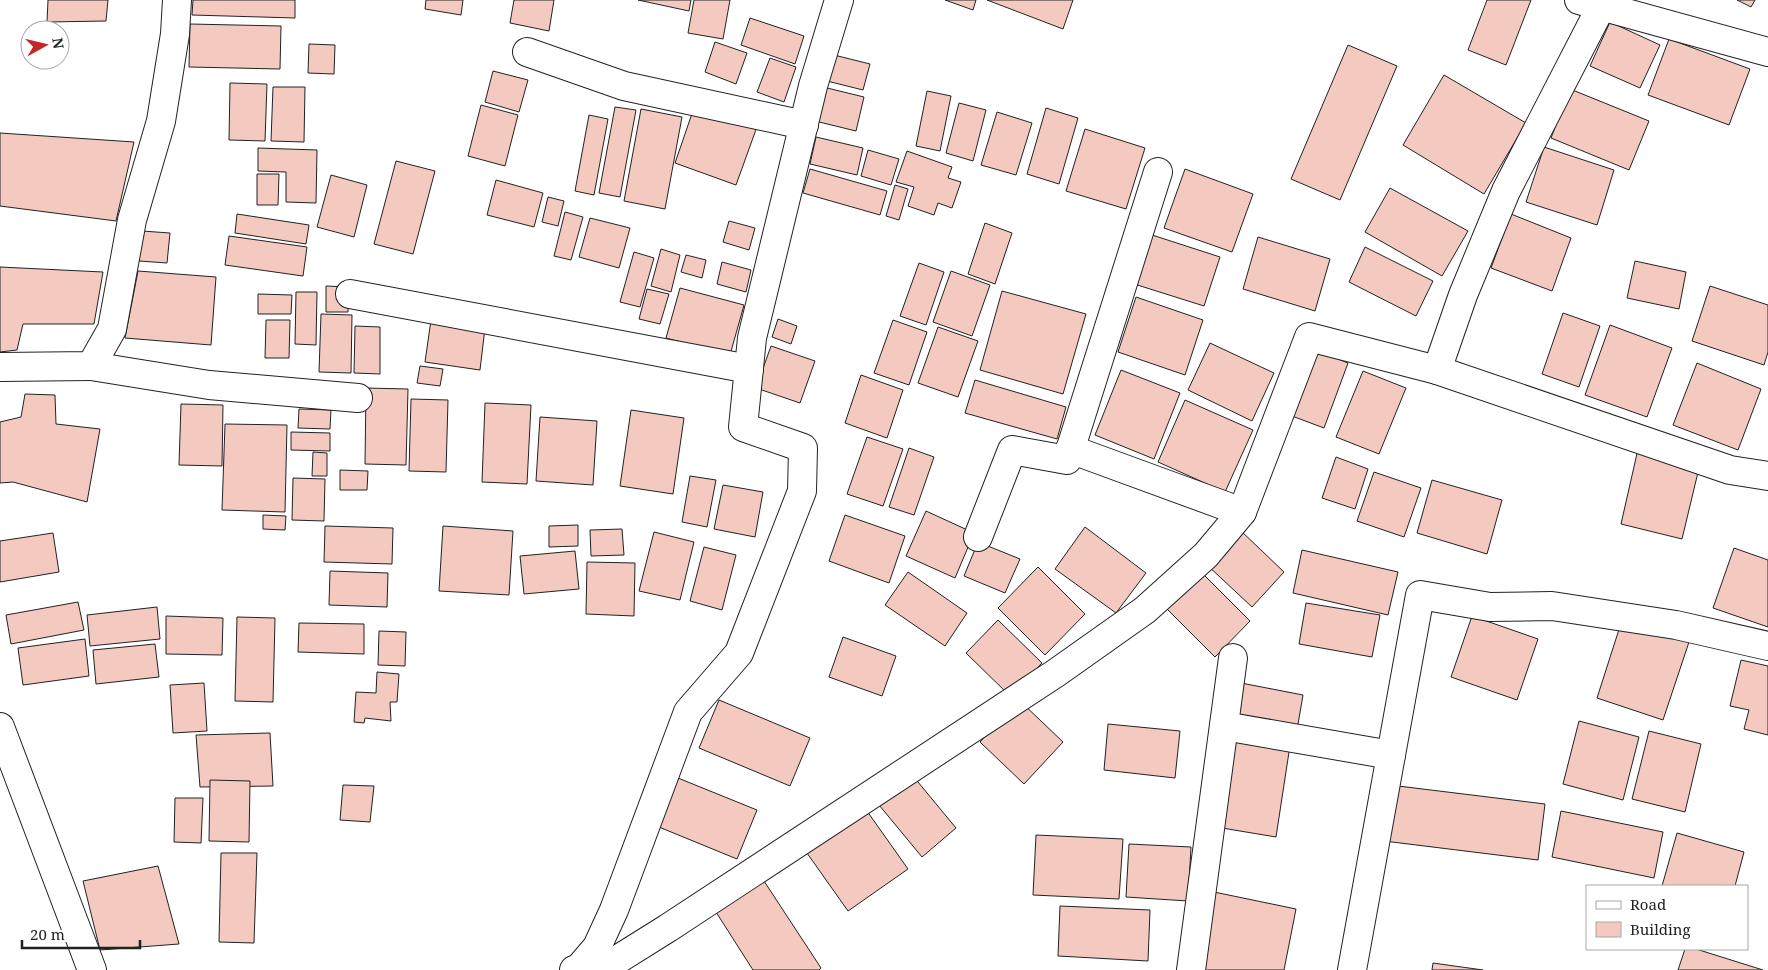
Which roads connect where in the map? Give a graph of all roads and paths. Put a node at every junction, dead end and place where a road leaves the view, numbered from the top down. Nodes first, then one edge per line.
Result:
1 (177, 0) edge
2 (839, 0) edge
3 (1590, 4) edge
4 (527, 52) dead end
5 (1768, 52) edge
6 (804, 125) junction
7 (1158, 172) dead end
8 (350, 294) dead end
9 (91, 366) junction
10 (0, 367) edge
11 (749, 369) junction
12 (1437, 370) junction
13 (358, 398) dead end
14 (1070, 449) junction
15 (1768, 476) edge
16 (1242, 512) junction
17 (978, 537) dead end
18 (1768, 646) edge
19 (1233, 658) dead end
20 (1224, 726) junction
21 (0, 727) edge
22 (1391, 756) junction
23 (92, 970) edge
24 (574, 970) edge
25 (585, 970) edge
26 (1191, 970) edge
27 (1352, 970) edge

1 - 9 street
2 - 6 street
3 - 5 street
3 - 12 street
4 - 6 street
6 - 11 street
7 - 14 street
8 - 11 street
9 - 10 street
9 - 13 street
11 - 24 street
12 - 15 street
12 - 16 street
14 - 16 street
14 - 17 street
16 - 25 street
18 - 22 street
19 - 20 street
20 - 22 street
20 - 26 street
21 - 23 street
22 - 27 street

